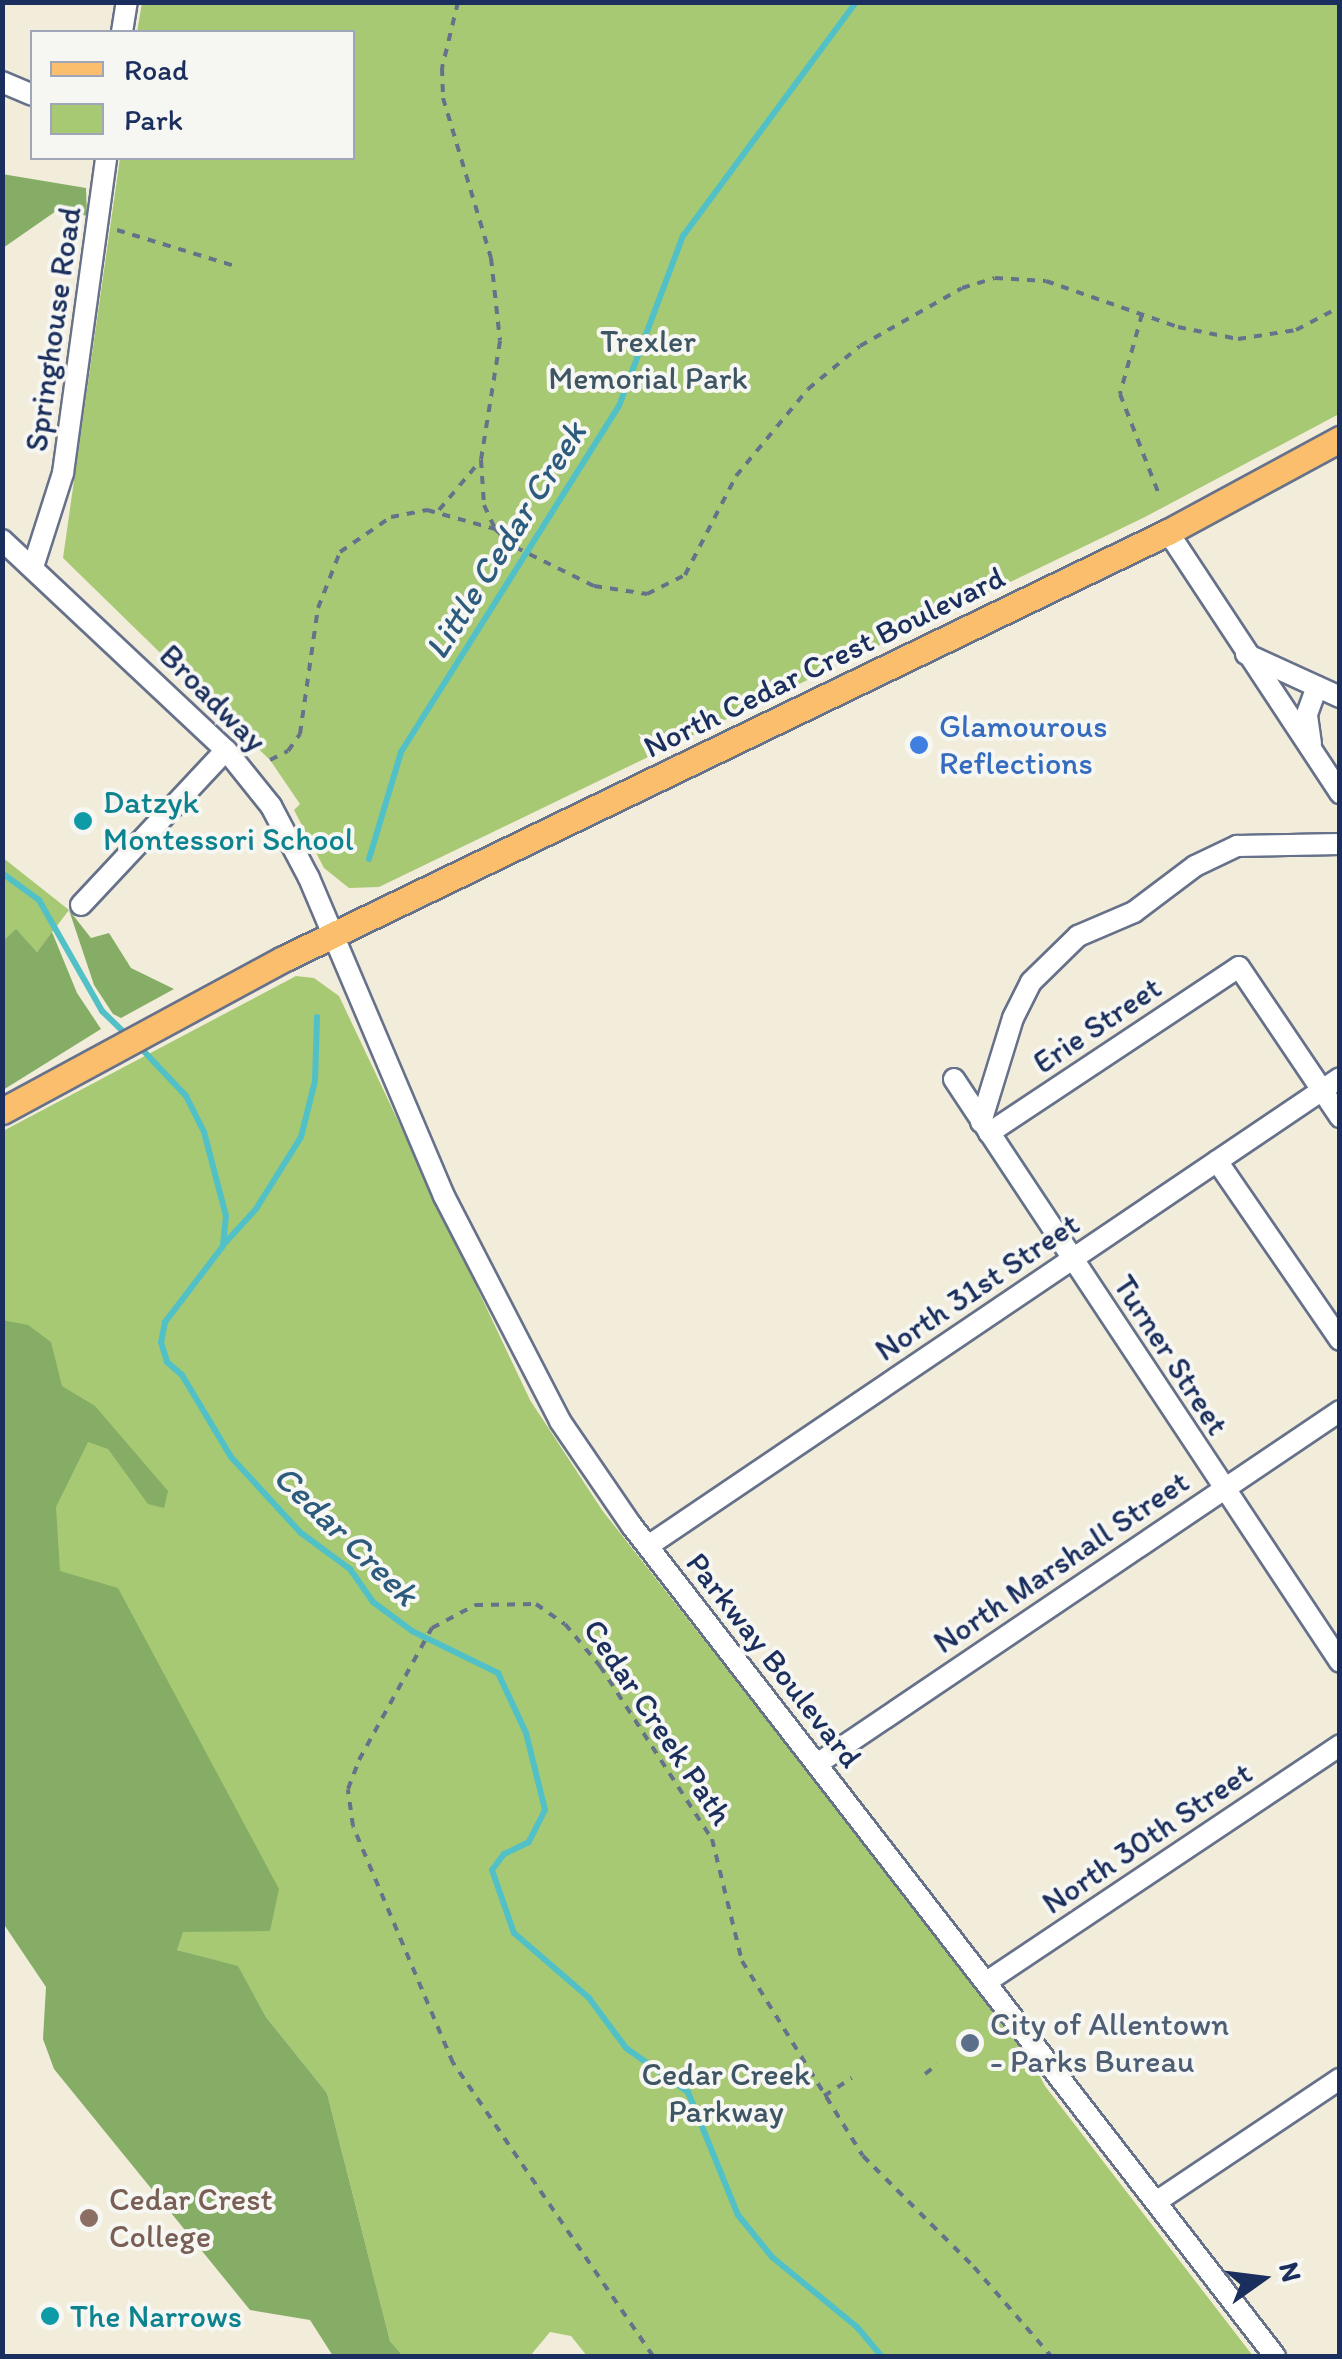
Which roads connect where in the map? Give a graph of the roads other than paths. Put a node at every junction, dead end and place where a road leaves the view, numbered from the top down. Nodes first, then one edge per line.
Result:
1 (127, 2) edge
2 (122, 30) edge
3 (2, 82) edge
4 (30, 94) edge
5 (106, 160) edge
6 (1340, 439) edge
7 (1168, 532) junction
8 (2, 540) edge
9 (34, 564) junction
10 (1246, 654) junction
11 (1317, 687) junction
12 (1340, 697) edge
13 (226, 750) junction
14 (1314, 756) junction
15 (1340, 793) edge
16 (1340, 844) edge
17 (81, 905) dead end
18 (333, 934) junction
19 (954, 1079) dead end
20 (1331, 1084) edge
21 (2, 1111) edge
22 (1340, 1116) edge
23 (985, 1128) junction
24 (1217, 1161) junction
25 (1071, 1258) junction
26 (1340, 1340) edge
27 (1340, 1410) edge
28 (1222, 1488) junction
29 (648, 1546) junction
30 (1340, 1662) edge
31 (1340, 1745) edge
32 (816, 1764) junction
33 (988, 1981) junction
34 (1340, 2079) edge
35 (1160, 2200) junction
36 (1276, 2356) edge

1 - 2 street
3 - 4 street
5 - 9 street, Springhouse Road
6 - 7 main road, North Cedar Crest Boulevard
7 - 10 street
7 - 18 main road, North Cedar Crest Boulevard
8 - 9 street, Broadway
9 - 13 street, Broadway
10 - 11 street
10 - 14 street
11 - 12 street
11 - 14 street
13 - 17 street
13 - 18 street, Broadway
14 - 15 street
16 - 23 street
18 - 21 main road, North Cedar Crest Boulevard
18 - 29 street, Parkway Boulevard
19 - 23 street, Turner Street
20 - 22 street
20 - 23 street, Erie Street
20 - 24 street, North 31st Street
23 - 25 street, Turner Street
24 - 25 street, North 31st Street
24 - 26 street
25 - 28 street, Turner Street
25 - 29 street, North 31st Street
27 - 28 street, North Marshall Street
28 - 30 street, Turner Street
28 - 32 street, North Marshall Street
29 - 32 street, Parkway Boulevard
31 - 33 street, North 30th Street
32 - 33 street, Parkway Boulevard
33 - 35 street, Parkway Boulevard
34 - 35 street
35 - 36 street, Parkway Boulevard

